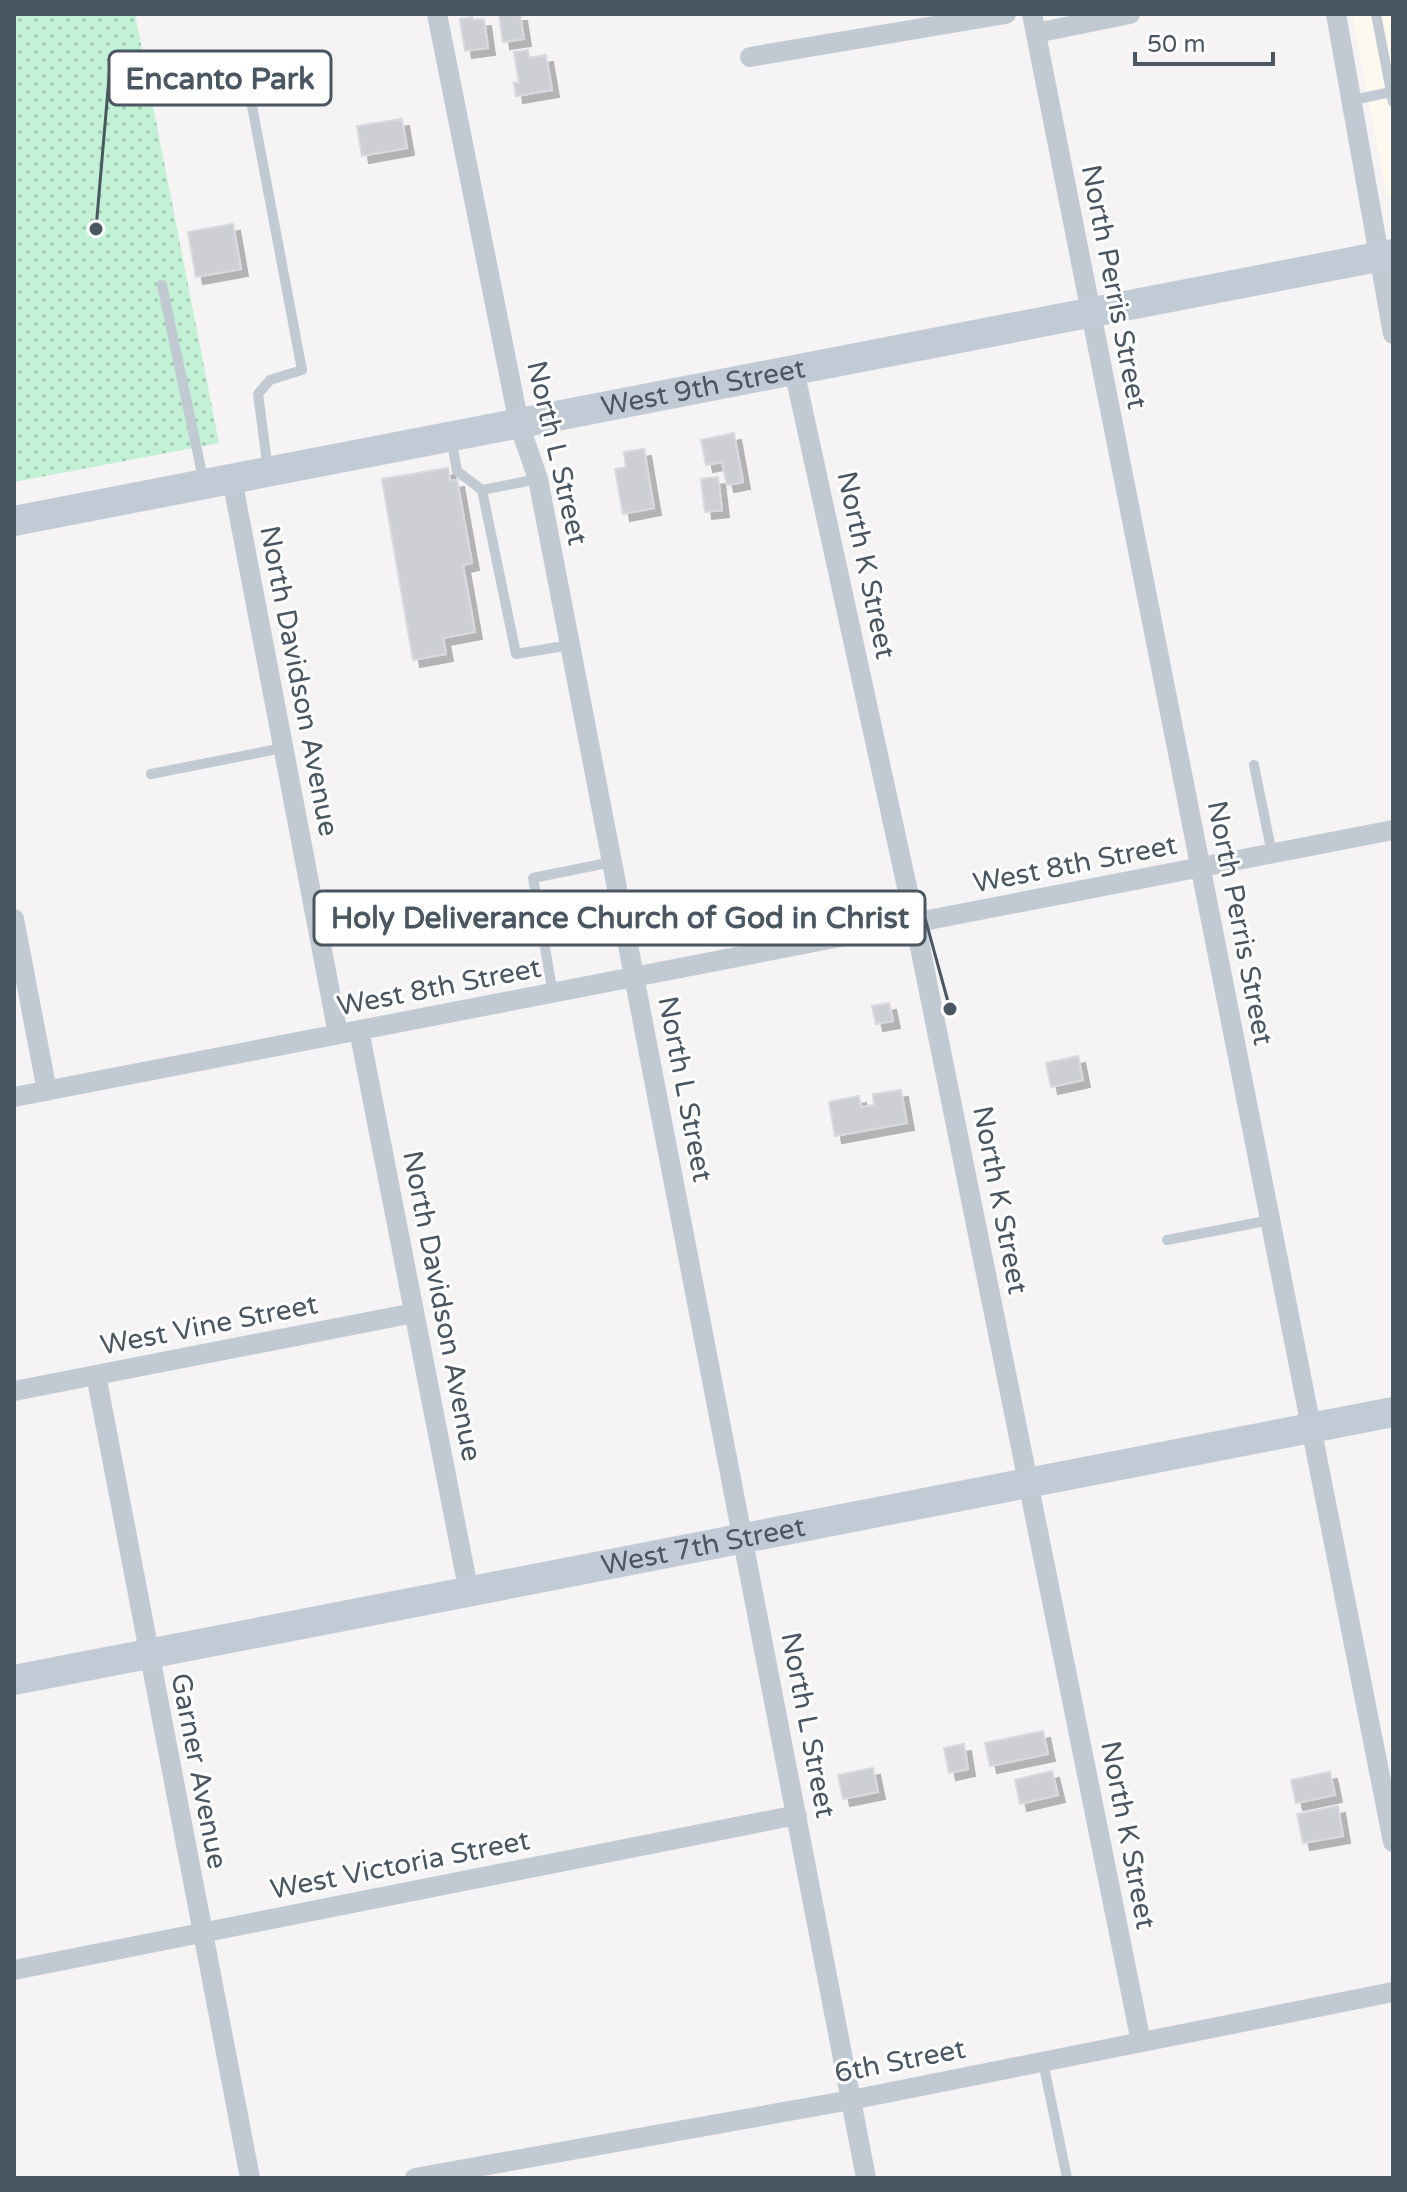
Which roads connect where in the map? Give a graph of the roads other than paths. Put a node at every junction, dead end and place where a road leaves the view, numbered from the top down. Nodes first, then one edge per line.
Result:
1 (437, 14) edge
2 (1006, 14) edge
3 (1130, 14) edge
4 (1336, 14) edge
5 (1376, 14) edge
6 (1034, 24) edge
7 (750, 57) dead end
8 (245, 69) dead end
9 (1392, 97) edge
10 (1353, 100) junction
11 (1386, 255) edge
12 (162, 285) dead end
13 (1090, 313) junction
14 (1393, 334) edge
15 (794, 370) junction
16 (519, 424) junction
17 (451, 436) junction
18 (268, 472) junction
19 (538, 479) junction
20 (219, 482) junction
21 (482, 490) junction
22 (14, 521) edge
23 (570, 645) junction
24 (283, 748) junction
25 (1254, 765) dead end
26 (151, 774) dead end
27 (1393, 830) edge
28 (1272, 854) junction
29 (612, 862) junction
30 (1200, 868) junction
31 (14, 919) edge
32 (915, 924) junction
33 (635, 979) junction
34 (553, 994) junction
35 (359, 1030) junction
36 (338, 1034) junction
37 (47, 1091) junction
38 (14, 1097) edge
39 (1271, 1220) junction
40 (1167, 1240) dead end
41 (414, 1313) junction
42 (96, 1375) junction
43 (14, 1391) edge
44 (1393, 1412) edge
45 (1312, 1427) junction
46 (1028, 1483) junction
47 (744, 1539) junction
48 (469, 1593) junction
49 (148, 1655) junction
50 (14, 1680) edge
51 (797, 1815) junction
52 (1393, 1842) edge
53 (202, 1932) junction
54 (14, 1970) edge
55 (1393, 1992) edge
56 (1141, 2042) junction
57 (1043, 2062) junction
58 (851, 2100) junction
59 (250, 2178) edge
60 (415, 2178) edge
61 (866, 2178) edge
62 (1067, 2178) edge

1 - 16 street, North L Street
2 - 7 street
3 - 6 street
4 - 10 street
5 - 9 lane
6 - 13 street, North Perris Street
8 - 18 lane
9 - 10 lane
10 - 11 street
11 - 13 street, West 9th Street
11 - 14 street
12 - 20 lane
13 - 15 street, West 9th Street
13 - 30 street, North Perris Street
15 - 16 street, West 9th Street
15 - 32 street, North K Street
16 - 17 street, West 9th Street
16 - 19 street, North L Street
17 - 18 street, West 9th Street
17 - 21 lane
18 - 20 street, West 9th Street
19 - 21 lane
19 - 23 street, North L Street
20 - 22 street, West 9th Street
20 - 24 street, North Davidson Avenue
21 - 23 lane
23 - 29 street, North L Street
24 - 26 lane
24 - 36 street, North Davidson Avenue
25 - 28 lane
27 - 28 street, West 8th Street
28 - 30 street, West 8th Street
29 - 33 street, North L Street
29 - 34 lane
30 - 32 street, West 8th Street
30 - 39 street, North Perris Street
31 - 37 street
32 - 33 street, West 8th Street
32 - 46 street, North K Street
33 - 34 street, West 8th Street
33 - 47 street, North L Street
34 - 35 street, West 8th Street
35 - 36 street, West 8th Street
35 - 41 street, North Davidson Avenue
36 - 37 street, West 8th Street
37 - 38 street, West 8th Street
39 - 40 lane
39 - 45 street, North Perris Street
41 - 42 street, West Vine Street
41 - 48 street, North Davidson Avenue
42 - 43 street, West Vine Street
42 - 49 street, Garner Avenue
44 - 45 street, West 7th Street
45 - 46 street, West 7th Street
45 - 52 street, North Perris Street
46 - 47 street, West 7th Street
46 - 56 street, North K Street
47 - 48 street, West 7th Street
47 - 51 street, North L Street
48 - 49 street, West 7th Street
49 - 50 street, West 7th Street
49 - 53 street, Garner Avenue
51 - 53 street, West Victoria Street
51 - 58 street, North L Street
53 - 54 street, West Victoria Street
53 - 59 street, Garner Avenue
55 - 56 street, 6th Street
56 - 57 street, 6th Street
57 - 58 street, 6th Street
57 - 62 lane
58 - 60 street, 6th Street
58 - 61 street, North L Street

